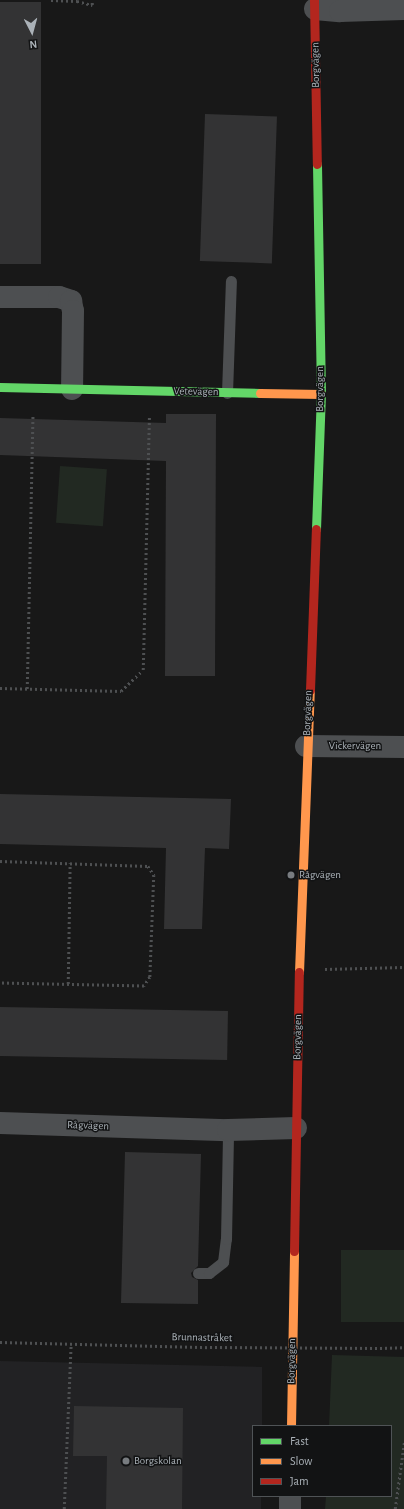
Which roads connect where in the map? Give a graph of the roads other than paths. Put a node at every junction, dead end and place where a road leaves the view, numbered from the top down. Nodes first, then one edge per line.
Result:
1 (314, 5) edge
2 (404, 9) edge
3 (232, 281) dead end
4 (0, 297) edge
5 (0, 387) edge
6 (72, 389) junction
7 (227, 393) junction
8 (321, 394) junction
9 (306, 746) junction
10 (404, 747) edge
11 (0, 1124) edge
12 (296, 1128) junction
13 (228, 1130) junction
14 (198, 1272) dead end
15 (291, 1425) edge
16 (290, 1497) edge
17 (290, 1509) edge

1 - 2 street
1 - 8 street, Borgvägen
3 - 7 lane
4 - 6 street
5 - 6 street, Vetevägen
6 - 7 street, Vetevägen
7 - 8 street, Vetevägen
8 - 9 street, Borgvägen
9 - 10 street, Vickervägen
9 - 12 street, Borgvägen
11 - 13 street, Rågvägen
12 - 13 street, Rågvägen
12 - 15 street, Borgvägen
13 - 14 lane
16 - 17 street

